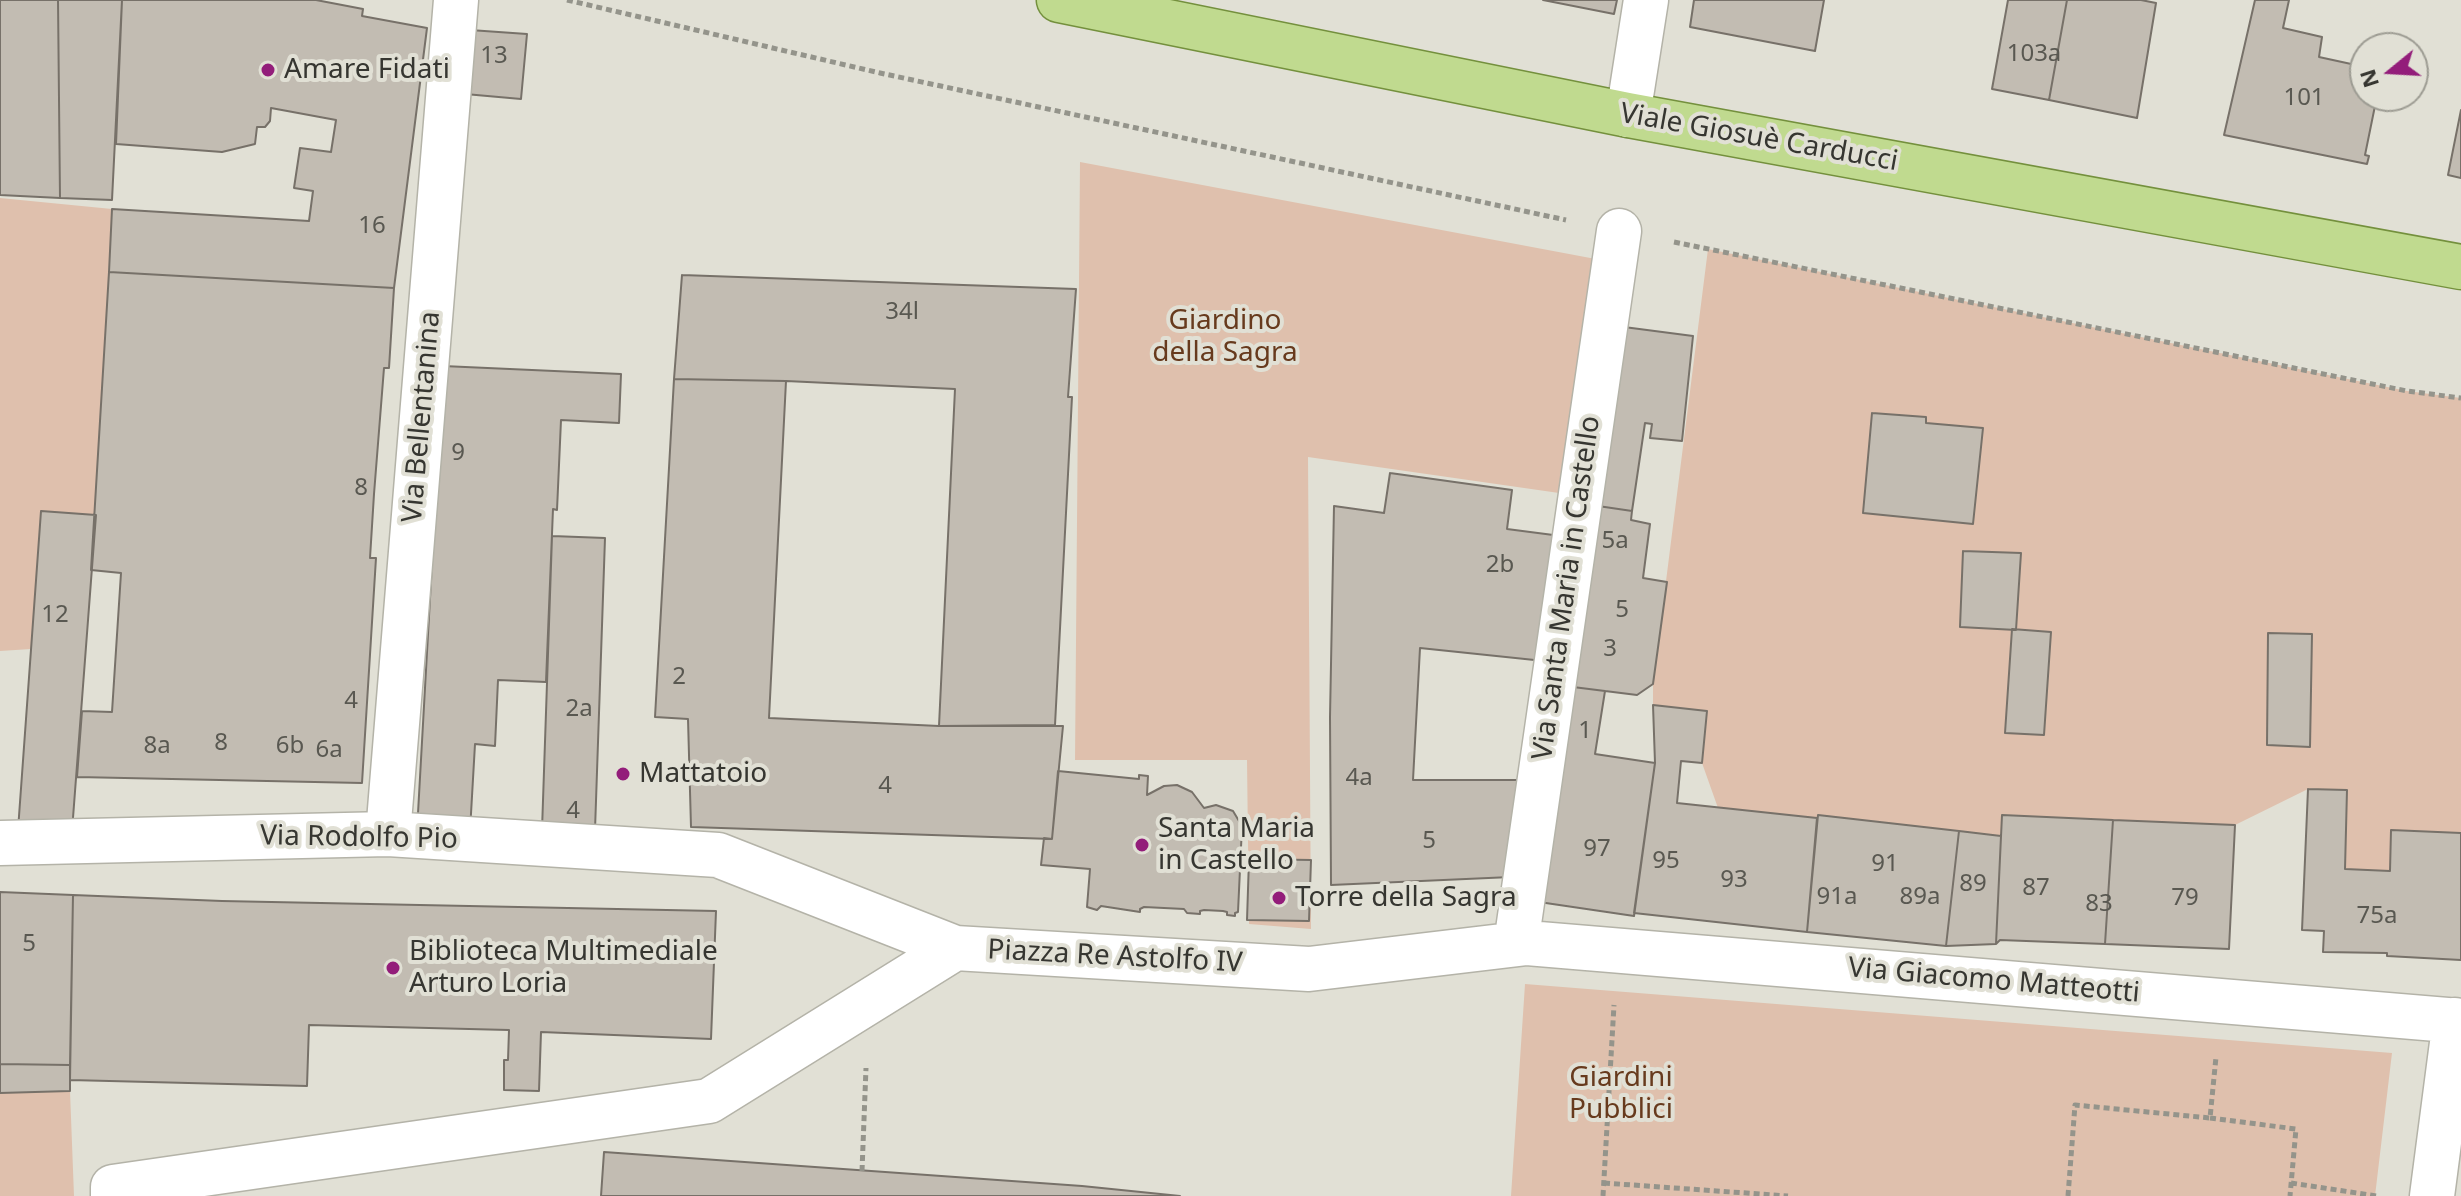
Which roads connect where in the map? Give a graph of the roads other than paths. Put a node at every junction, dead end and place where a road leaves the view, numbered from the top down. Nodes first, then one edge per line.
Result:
1 (456, 0) edge
2 (1059, 0) edge
3 (1646, 0) edge
4 (1628, 115) junction
5 (1619, 231) road end
6 (2461, 267) edge
7 (388, 834) junction
8 (0, 843) edge
9 (718, 855) joint
10 (1522, 944) junction
11 (955, 948) junction
12 (2458, 1021) edge
13 (113, 1196) edge
14 (2432, 1196) edge

1 - 7 street, Via Bellentanina
2 - 4 main road, Viale Giosuè Carducci
3 - 4 street
4 - 6 main road, Viale Giosuè Carducci
5 - 10 street, Via Santa Maria in Castello
7 - 8 street, Via Rodolfo Pio
7 - 9 street, Via Rodolfo Pio
9 - 11 street, Piazza Re Astolfo IV
10 - 11 street, Piazza Re Astolfo IV
10 - 12 street, Via Giacomo Matteotti
11 - 13 street
12 - 14 street

